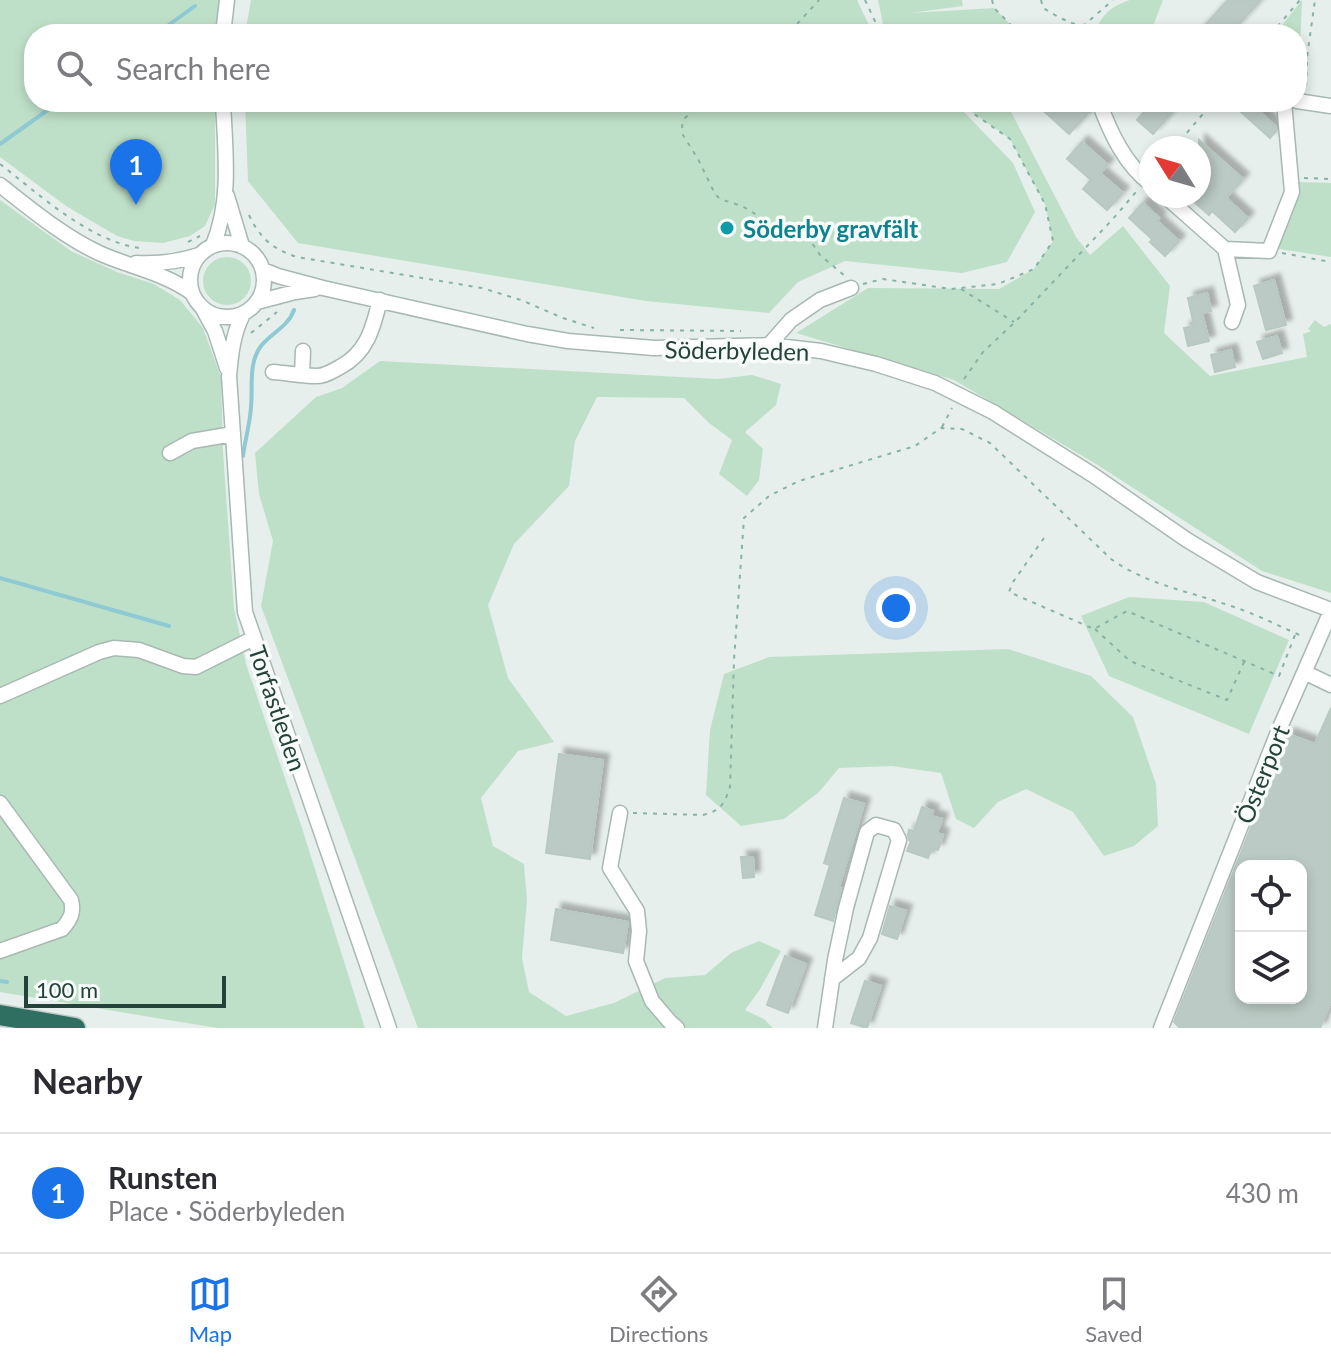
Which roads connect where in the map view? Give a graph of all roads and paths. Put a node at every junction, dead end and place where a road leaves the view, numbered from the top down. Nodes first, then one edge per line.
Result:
1 (227, 0) edge
2 (819, 0) edge
3 (865, 0) edge
4 (992, 0) edge
5 (1041, 0) edge
6 (1113, 0) edge
7 (1300, 0) edge
8 (1315, 0) edge
9 (224, 24) edge
10 (798, 24) edge
11 (876, 24) edge
12 (1010, 24) edge
13 (1075, 24) edge
14 (1085, 24) edge
15 (1280, 24) edge
16 (1307, 57) edge
17 (1307, 103) edge
18 (1331, 106) edge
19 (223, 112) edge
20 (691, 112) edge
21 (971, 112) edge
22 (1102, 112) edge
23 (1205, 112) edge
24 (1285, 112) edge
25 (1184, 136) edge
26 (0, 164) edge
27 (1139, 172) edge
28 (1290, 177) junction
29 (1331, 179) edge
30 (0, 185) edge
31 (226, 192) junction
32 (1139, 192) edge
33 (1179, 208) edge
34 (249, 216) dead end
35 (220, 229) junction
36 (213, 245) junction
37 (181, 246) dead end
38 (242, 246) junction
39 (1225, 249) junction
40 (149, 250) dead end
41 (1269, 251) junction
42 (199, 255) junction
43 (123, 262) junction
44 (1331, 262) edge
45 (263, 270) junction
46 (323, 288) junction
47 (851, 288) junction
48 (960, 288) junction
49 (192, 293) junction
50 (280, 296) junction
51 (380, 300) junction
52 (257, 302) junction
53 (203, 309) junction
54 (243, 314) junction
55 (1015, 322) junction
56 (1232, 322) dead end
57 (600, 330) dead end
58 (615, 330) dead end
59 (744, 331) dead end
60 (247, 340) dead end
61 (769, 345) junction
62 (303, 351) dead end
63 (273, 372) dead end
64 (302, 375) junction
65 (229, 376) junction
66 (964, 379) dead end
67 (954, 403) dead end
68 (941, 428) junction
69 (233, 434) junction
70 (170, 453) dead end
71 (1044, 538) dead end
72 (1331, 610) edge
73 (1094, 629) junction
74 (1296, 634) junction
75 (254, 638) junction
76 (1316, 643) junction
77 (1244, 661) junction
78 (1306, 673) junction
79 (1331, 685) edge
80 (0, 696) edge
81 (0, 803) edge
82 (620, 813) joint
83 (0, 951) edge
84 (832, 979) junction
85 (0, 1015) edge
86 (389, 1027) edge
87 (75, 1028) edge
88 (677, 1028) edge
89 (825, 1028) edge
90 (1161, 1028) edge

1 - 9 street
2 - 10 path
3 - 11 path
4 - 12 path
5 - 13 path
6 - 14 path
7 - 15 path
8 - 16 path
17 - 18 street
19 - 31 street
20 - 47 path
21 - 48 path
22 - 27 street
23 - 25 path
24 - 28 street
26 - 40 path
28 - 29 path
28 - 41 street
30 - 43 street
31 - 35 street
31 - 38 street
32 - 55 path
33 - 39 street
34 - 57 path
35 - 36 street
35 - 37 path
36 - 38 street
36 - 42 street
38 - 45 street
39 - 41 street
39 - 56 street
41 - 44 path
42 - 43 street
42 - 49 street
43 - 49 street
45 - 46 street, Söderbyleden
45 - 52 street
46 - 50 street, Söderbyleden
46 - 51 street, Söderbyleden
47 - 48 path
47 - 61 street
48 - 55 path
49 - 53 street
50 - 52 street, Söderbyleden
50 - 60 path
51 - 61 street, Söderbyleden
51 - 64 street
52 - 54 street
53 - 54 street
53 - 65 street, Torfastleden
54 - 65 street, Torfastleden
55 - 66 path
58 - 59 path
61 - 72 street, Söderbyleden
62 - 64 street
63 - 64 street
65 - 69 street, Torfastleden
67 - 68 path
68 - 74 path
68 - 82 path
69 - 70 street
69 - 75 street, Torfastleden
71 - 73 path
72 - 76 street, Österport
73 - 77 path
73 - 77 path
74 - 76 path
74 - 77 path
75 - 80 street
75 - 86 street, Torfastleden
76 - 78 street, Österport
78 - 79 street
78 - 90 street, Österport
81 - 83 street
82 - 88 street
84 - 84 street
84 - 89 street
85 - 87 highway

